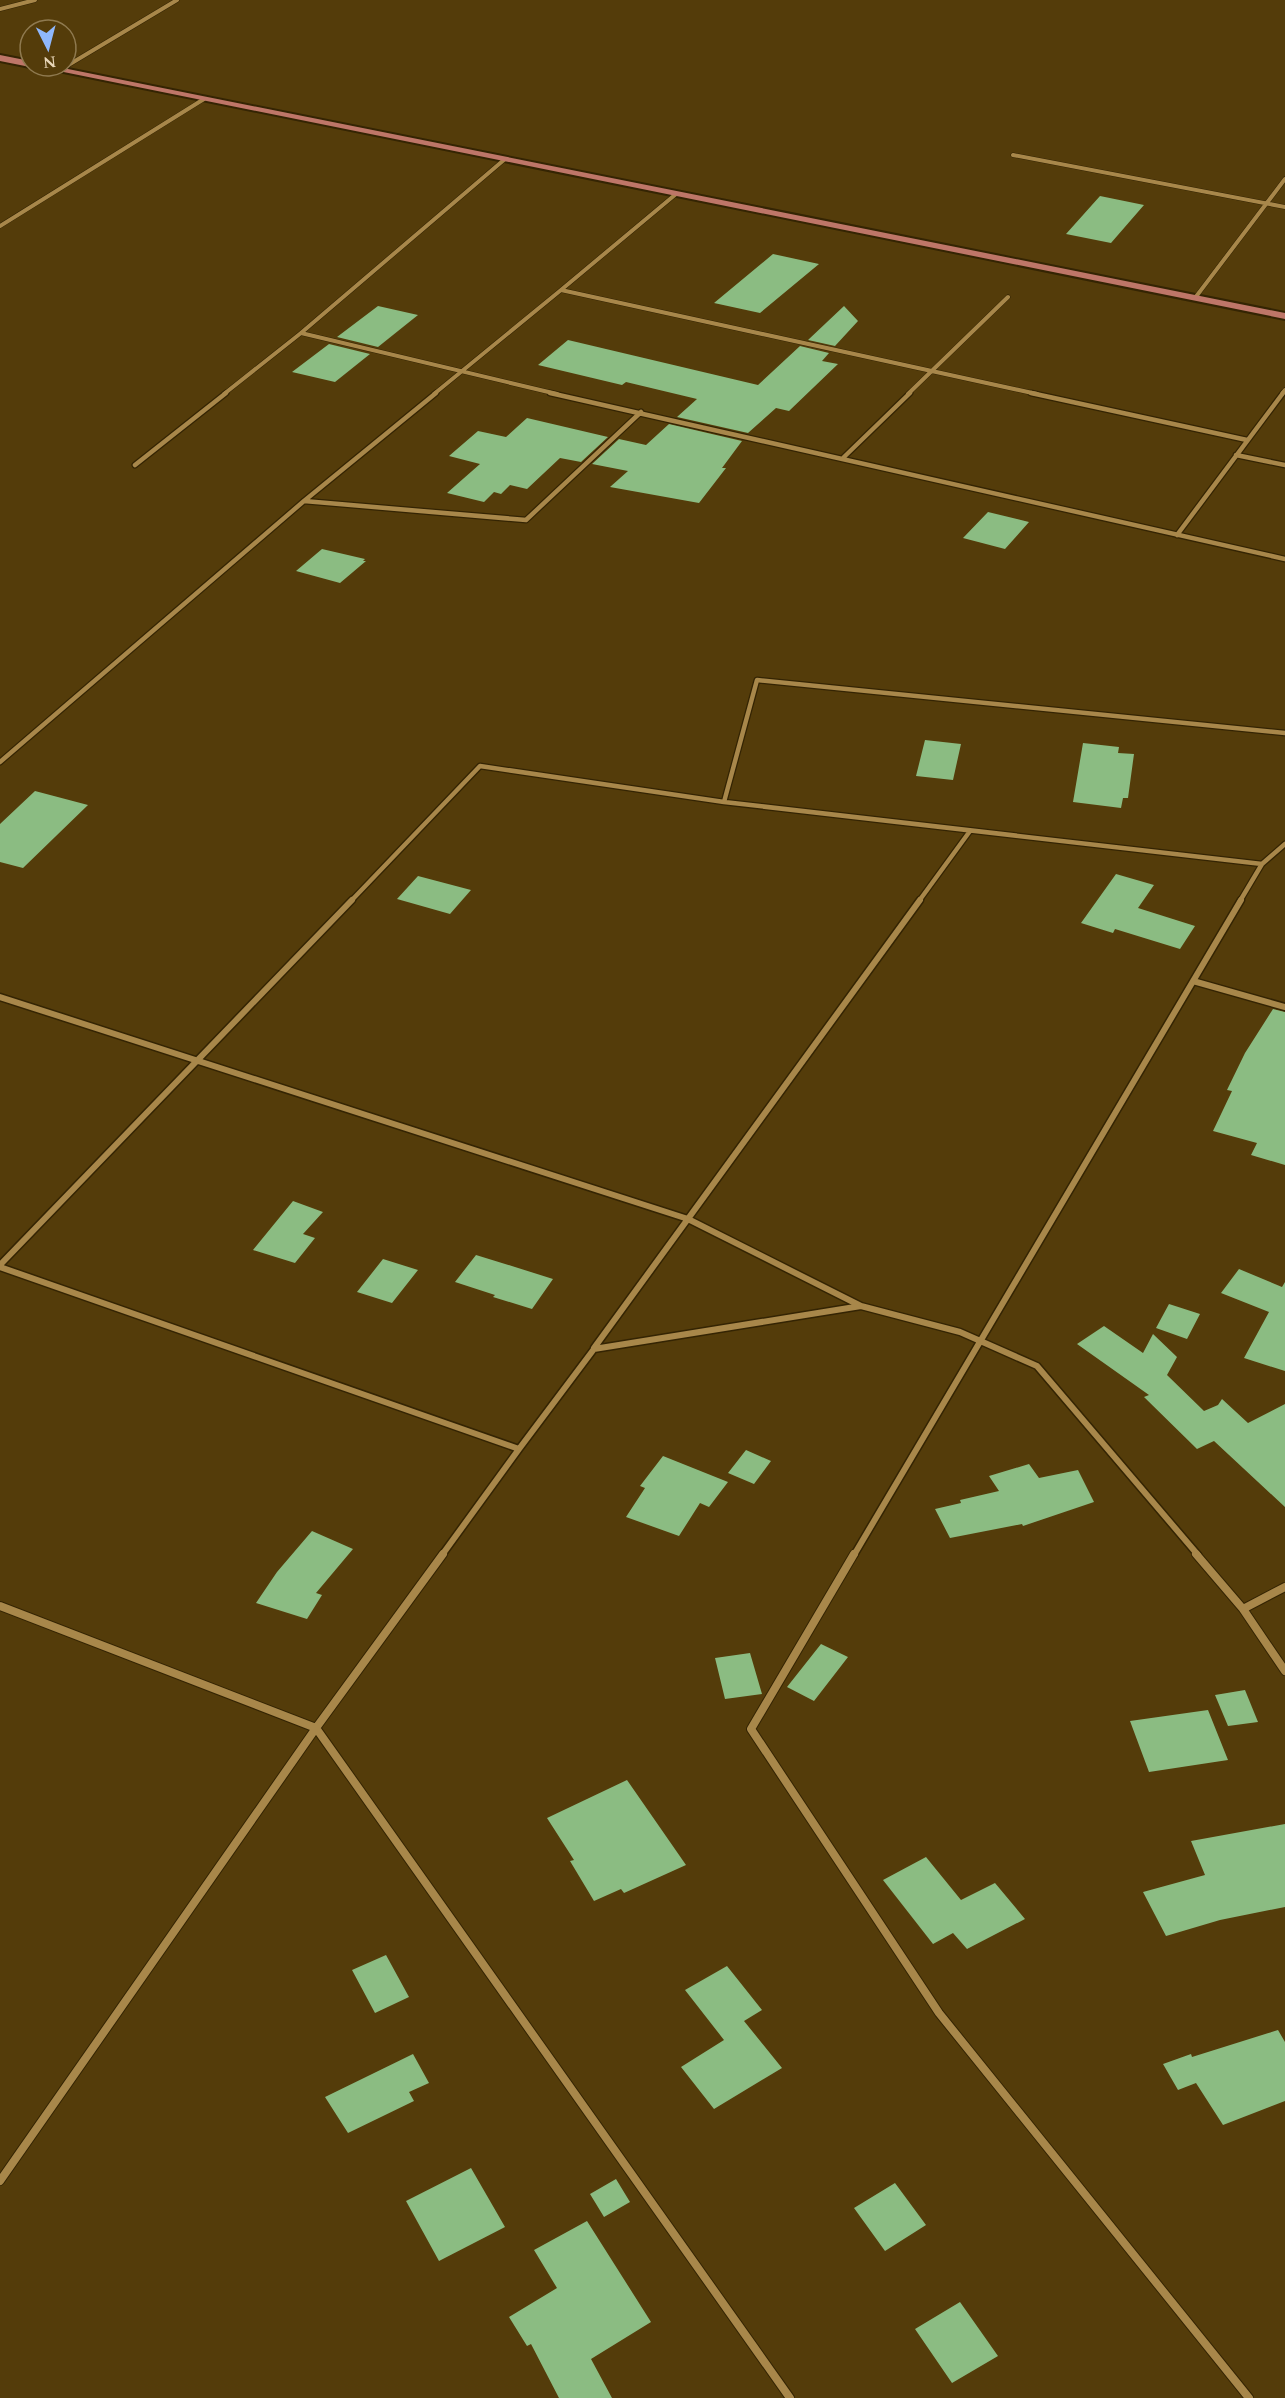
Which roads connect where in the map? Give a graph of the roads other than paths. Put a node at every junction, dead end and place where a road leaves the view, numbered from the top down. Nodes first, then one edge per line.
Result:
1 (35, 0) edge
2 (177, 0) edge
3 (0, 9) edge
4 (0, 58) edge
5 (78, 59) edge
6 (18, 62) edge
7 (78, 74) edge
8 (204, 99) junction
9 (1012, 155) dead end
10 (505, 159) junction
11 (1285, 179) edge
12 (676, 194) junction
13 (1267, 203) junction
14 (1285, 207) edge
15 (0, 226) edge
16 (561, 290) junction
17 (1008, 297) dead end
18 (1196, 298) junction
19 (1285, 316) edge
20 (301, 333) junction
21 (931, 372) junction
22 (463, 373) junction
23 (1285, 390) edge
24 (641, 412) junction
25 (1247, 440) junction
26 (1236, 455) junction
27 (844, 457) junction
28 (135, 465) dead end
29 (1285, 465) edge
30 (304, 501) junction
31 (1177, 535) junction
32 (1285, 559) edge
33 (1285, 733) edge
34 (0, 762) edge
35 (724, 802) junction
36 (970, 831) junction
37 (1285, 843) edge
38 (1262, 864) junction
39 (1193, 981) junction
40 (0, 997) edge
41 (1285, 1007) edge
42 (199, 1061) junction
43 (688, 1219) junction
44 (0, 1266) edge
45 (861, 1306) junction
46 (979, 1341) junction
47 (594, 1348) junction
48 (519, 1449) junction
49 (1285, 1587) edge
50 (0, 1605) edge
51 (1243, 1609) junction
52 (1285, 1671) edge
53 (316, 1728) junction
54 (0, 2181) edge
55 (790, 2398) edge
56 (1249, 2398) edge

1 - 3 street
2 - 5 street
4 - 6 highway
7 - 8 highway
8 - 10 highway
8 - 15 street
9 - 13 street
10 - 12 highway
10 - 20 street
11 - 13 street
12 - 16 street
12 - 18 highway
13 - 14 street
13 - 18 street
16 - 21 street
16 - 22 street
17 - 21 street
18 - 19 highway
20 - 22 street
20 - 28 street
21 - 25 street
21 - 27 street
22 - 24 street
22 - 30 street
23 - 25 street
24 - 27 street
24 - 30 street
25 - 26 street
26 - 29 street
26 - 31 street
27 - 31 street
30 - 34 street
31 - 32 street
33 - 35 street
35 - 36 street
35 - 42 street
36 - 38 street
36 - 43 street
37 - 38 street
38 - 39 street
39 - 41 street
39 - 46 street
40 - 42 street
42 - 43 street
42 - 44 street
43 - 45 street
43 - 47 street
44 - 48 street
45 - 46 street
45 - 47 street
46 - 51 street
46 - 56 street
47 - 48 street
48 - 53 street
49 - 51 street
50 - 53 street
51 - 52 street
53 - 54 street
53 - 55 street

